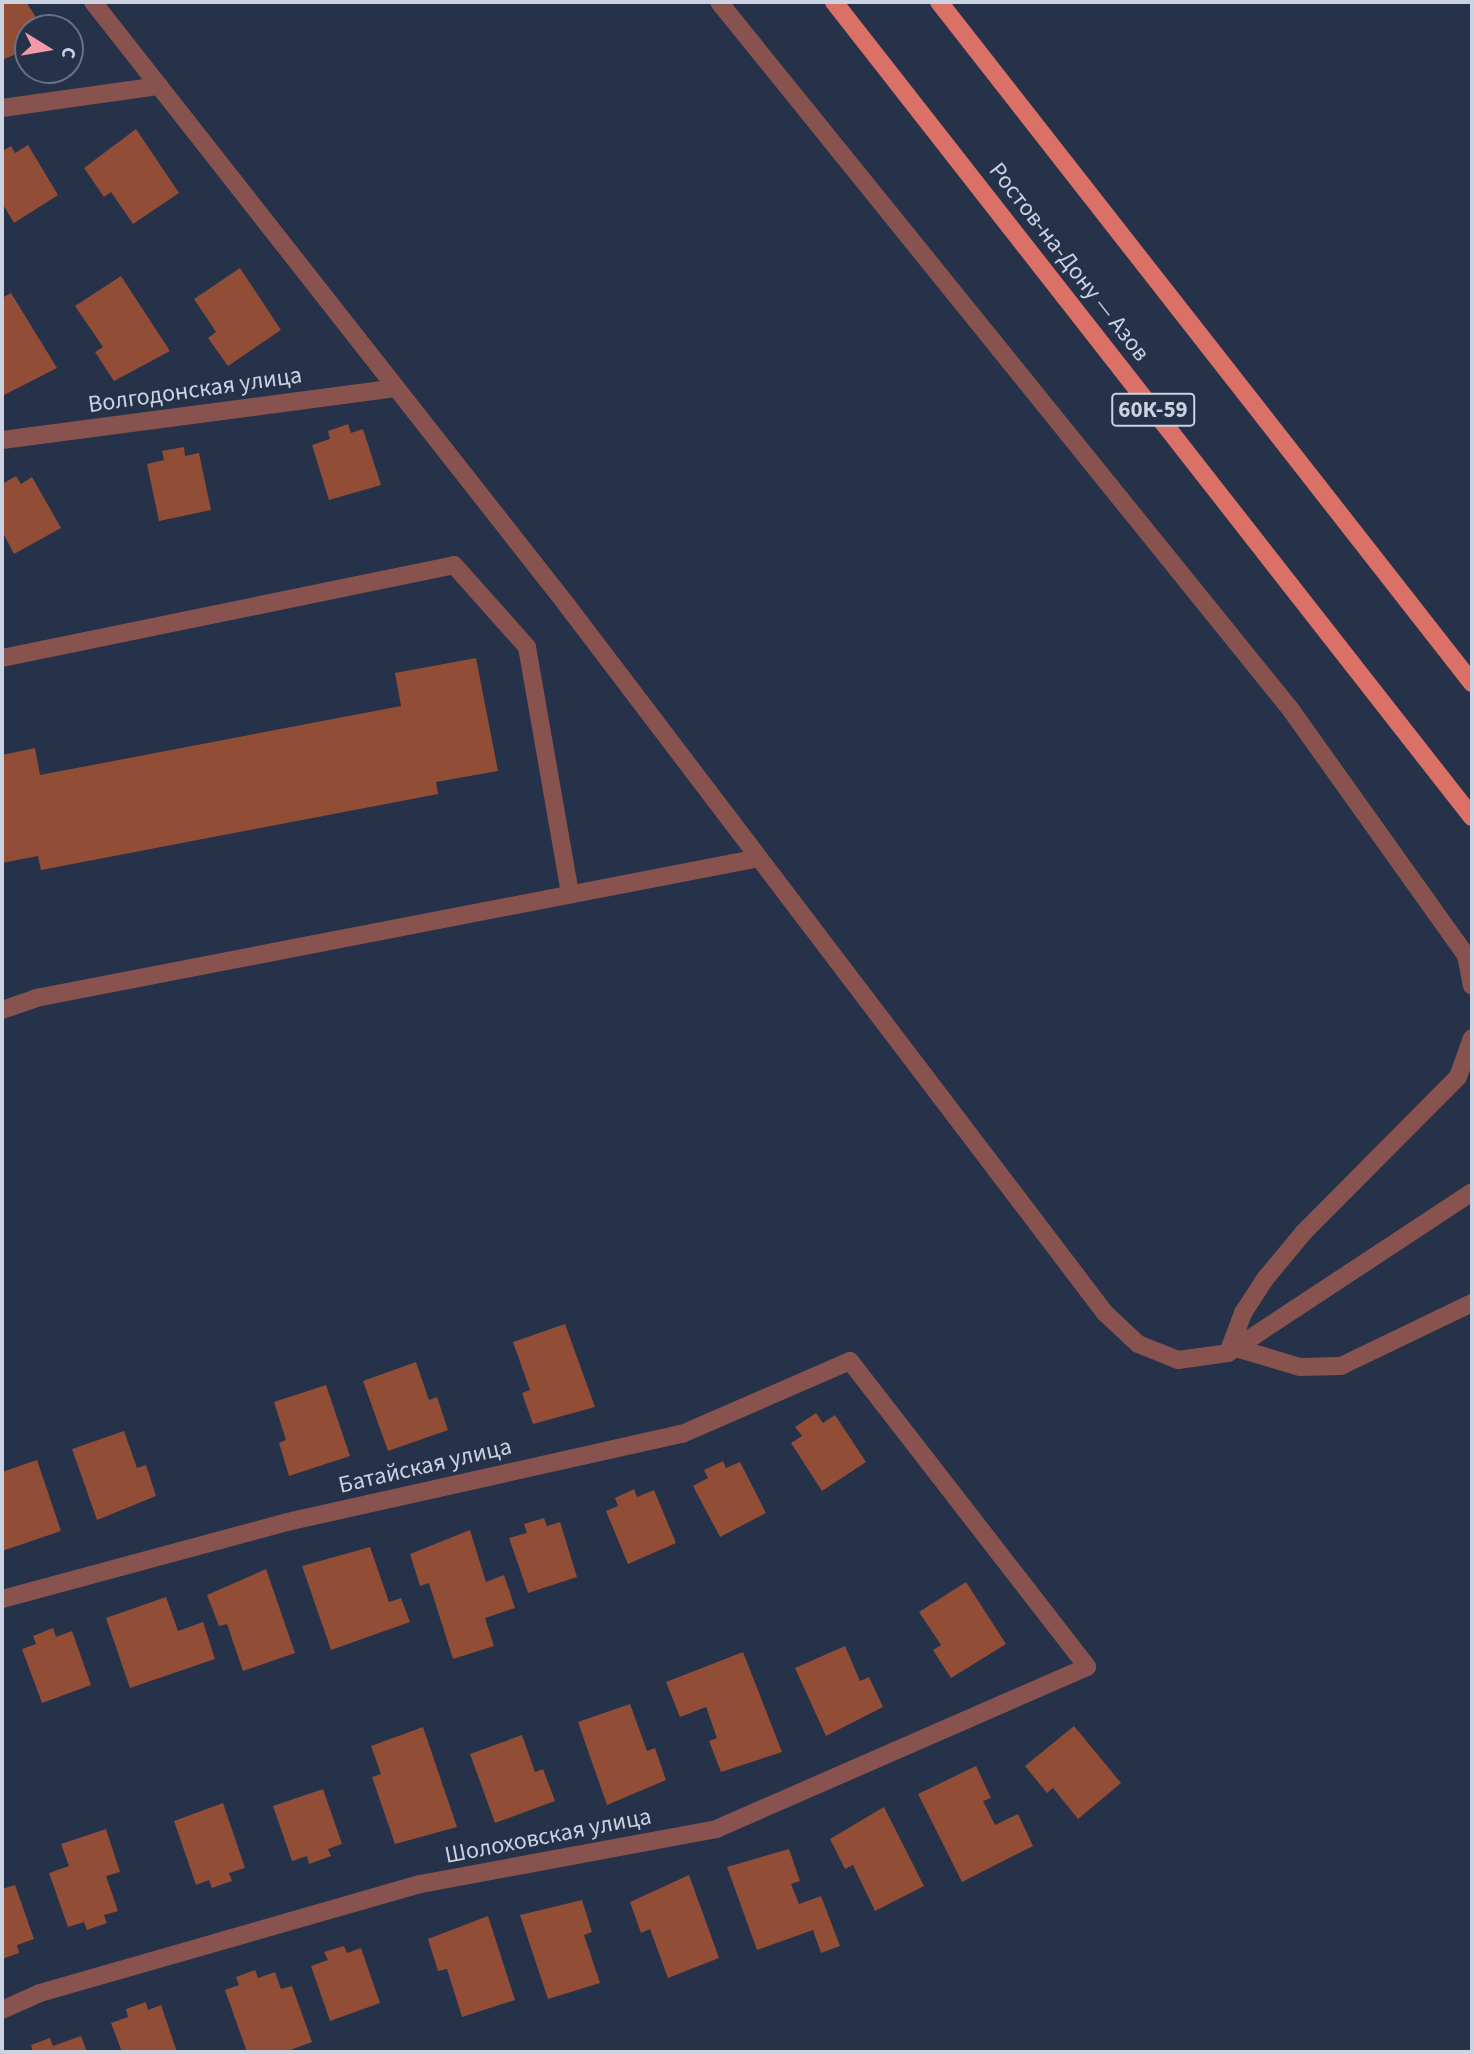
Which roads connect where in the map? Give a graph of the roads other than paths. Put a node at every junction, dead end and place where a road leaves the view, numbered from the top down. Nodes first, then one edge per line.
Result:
1 (93, 2) edge
2 (719, 2) edge
3 (834, 2) edge
4 (939, 2) edge
5 (159, 86) junction
6 (2, 108) edge
7 (396, 387) junction
8 (2, 440) edge
9 (2, 658) edge
10 (1472, 683) edge
11 (1472, 817) edge
12 (758, 858) junction
13 (569, 894) junction
14 (1472, 985) edge
15 (2, 1010) edge
16 (1472, 1038) edge
17 (1472, 1183) edge
18 (1466, 1194) edge
19 (1472, 1303) edge
20 (1232, 1350) junction
21 (2, 1599) edge
22 (1087, 1667) joint
23 (2, 2010) edge

1 - 5 street
2 - 14 street
3 - 11 main road, Ростов-на-Дону — Азов / 60К-59
4 - 10 main road
5 - 6 street
5 - 7 street
7 - 8 street, Волгодонская улица
7 - 12 street
9 - 13 street
12 - 13 street
12 - 20 street
13 - 15 street
16 - 20 street
17 - 18 street
18 - 20 street
19 - 20 street
21 - 22 street, Батайская улица
22 - 23 street, Шолоховская улица

